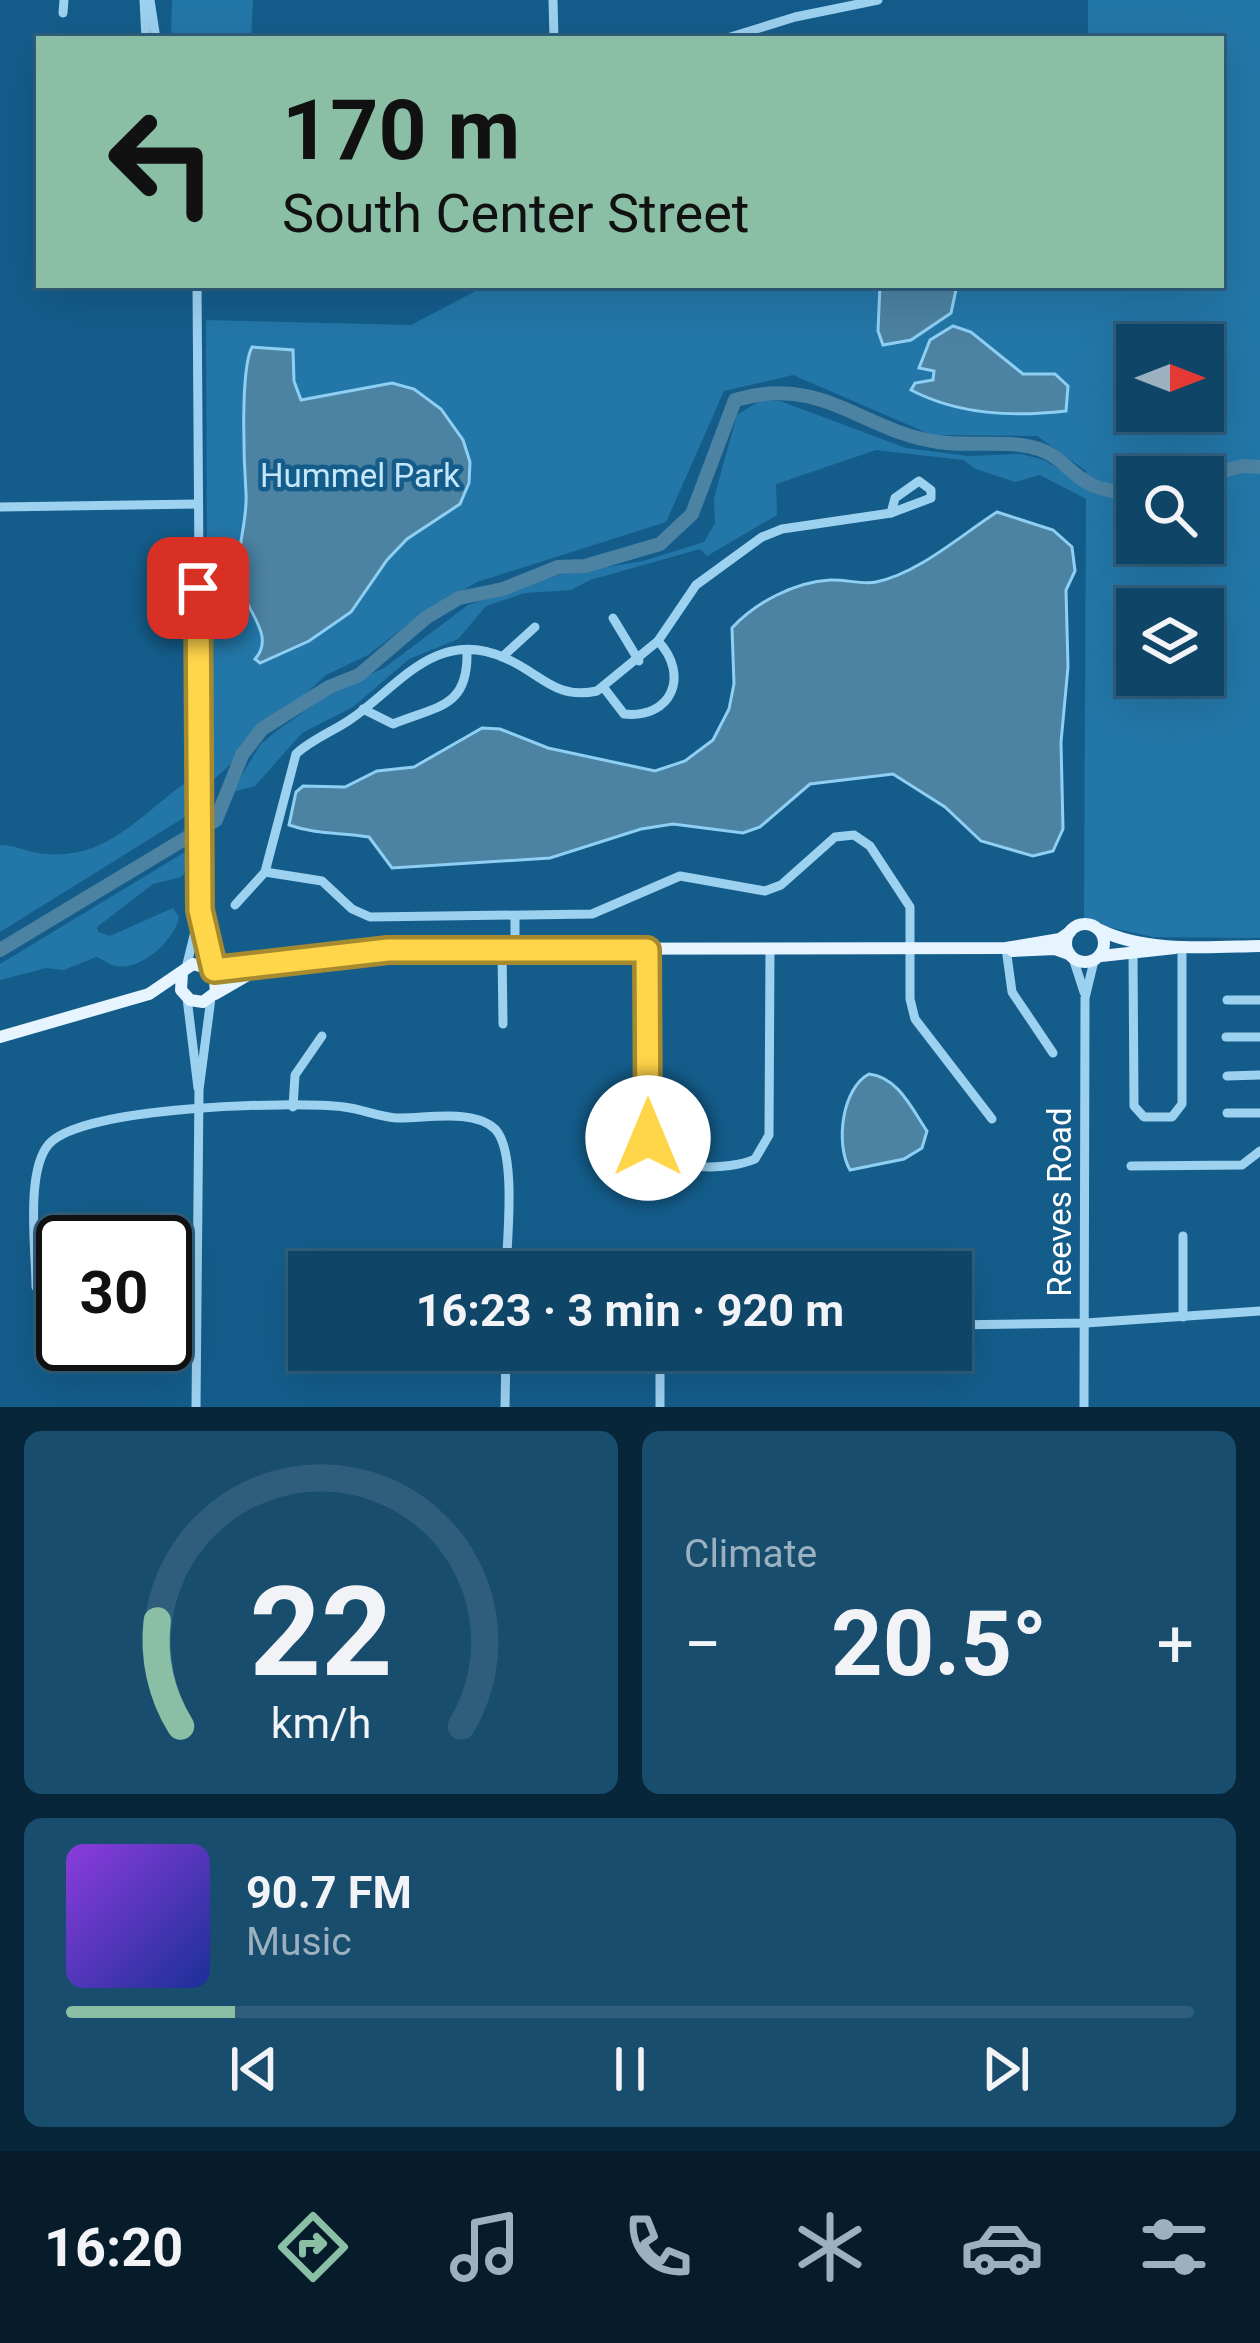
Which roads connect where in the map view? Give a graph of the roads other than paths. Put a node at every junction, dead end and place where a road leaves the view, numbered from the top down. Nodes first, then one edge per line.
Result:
1 (64, 0) edge
2 (147, 0) edge
3 (553, 0) edge
4 (878, 0) edge
5 (64, 13) dead end
6 (146, 36) edge
7 (155, 36) edge
8 (554, 36) edge
9 (734, 36) edge
10 (197, 288) edge
11 (197, 504) junction
12 (0, 507) edge
13 (891, 513) dead end
14 (613, 619) dead end
15 (535, 627) dead end
16 (658, 641) junction
17 (467, 652) junction
18 (502, 657) junction
19 (639, 661) junction
20 (604, 688) junction
21 (363, 709) junction
22 (265, 872) junction
23 (236, 905) dead end
24 (200, 910) junction
25 (515, 916) junction
26 (1100, 930) junction
27 (1070, 932) junction
28 (1260, 946) edge
29 (1181, 947) junction
30 (508, 948) junction
31 (1006, 948) junction
32 (910, 949) junction
33 (647, 950) junction
34 (770, 950) junction
35 (1133, 952) junction
36 (1071, 956) junction
37 (1097, 959) junction
38 (262, 967) junction
39 (213, 969) junction
40 (184, 971) junction
41 (149, 994) junction
42 (213, 996) junction
43 (185, 997) junction
44 (1085, 998) junction
45 (1227, 1000) dead end
46 (1260, 1000) edge
47 (502, 1024) dead end
48 (322, 1036) dead end
49 (0, 1037) edge
50 (1226, 1037) dead end
51 (1260, 1037) edge
52 (1053, 1053) dead end
53 (1227, 1076) dead end
54 (1260, 1076) edge
55 (199, 1090) junction
56 (293, 1107) junction
57 (199, 1109) junction
58 (1227, 1113) dead end
59 (1260, 1113) edge
60 (992, 1118) dead end
61 (1260, 1151) edge
62 (1130, 1166) dead end
63 (36, 1215) edge
64 (1183, 1236) dead end
65 (506, 1251) edge
66 (1260, 1311) edge
67 (1183, 1316) junction
68 (1086, 1323) junction
69 (972, 1325) edge
70 (506, 1371) edge
71 (660, 1371) edge
72 (196, 1407) edge
73 (505, 1407) edge
74 (660, 1407) edge
75 (1084, 1407) edge

1 - 5 street
2 - 6 street
2 - 7 street
3 - 8 street
4 - 9 street
10 - 11 street
11 - 12 street
11 - 24 street
13 - 16 street
14 - 19 street
15 - 18 street
16 - 19 street
16 - 20 street
17 - 18 street
17 - 21 street
17 - 21 street
18 - 20 street
19 - 20 street
21 - 22 street
22 - 23 street
22 - 25 street
24 - 39 street
24 - 40 street
25 - 30 street
25 - 32 street
26 - 27 main road
26 - 29 main road
26 - 37 main road
27 - 31 main road
27 - 36 main road
28 - 29 main road
29 - 35 main road
29 - 35 street
30 - 33 main road
30 - 38 main road
30 - 47 street
31 - 32 main road
31 - 36 main road
31 - 52 street
32 - 34 main road
32 - 60 street
33 - 34 main road
33 - 34 street
35 - 37 main road
36 - 37 main road
36 - 44 street, Reeves Road
37 - 44 street, Reeves Road
38 - 39 main road
38 - 42 main road
39 - 40 main road
39 - 42 main road
40 - 41 main road
40 - 43 main road
41 - 43 main road
41 - 49 main road
42 - 43 main road
42 - 55 street
43 - 55 street
44 - 68 street, Reeves Road
45 - 46 street
48 - 56 street
50 - 51 street
53 - 54 street
55 - 57 street
56 - 57 street
56 - 65 street
57 - 63 street
57 - 72 street
58 - 59 street
61 - 62 street
64 - 67 street
66 - 67 street
67 - 68 street
68 - 69 street
68 - 75 street, Reeves Road
70 - 73 street
71 - 74 street

